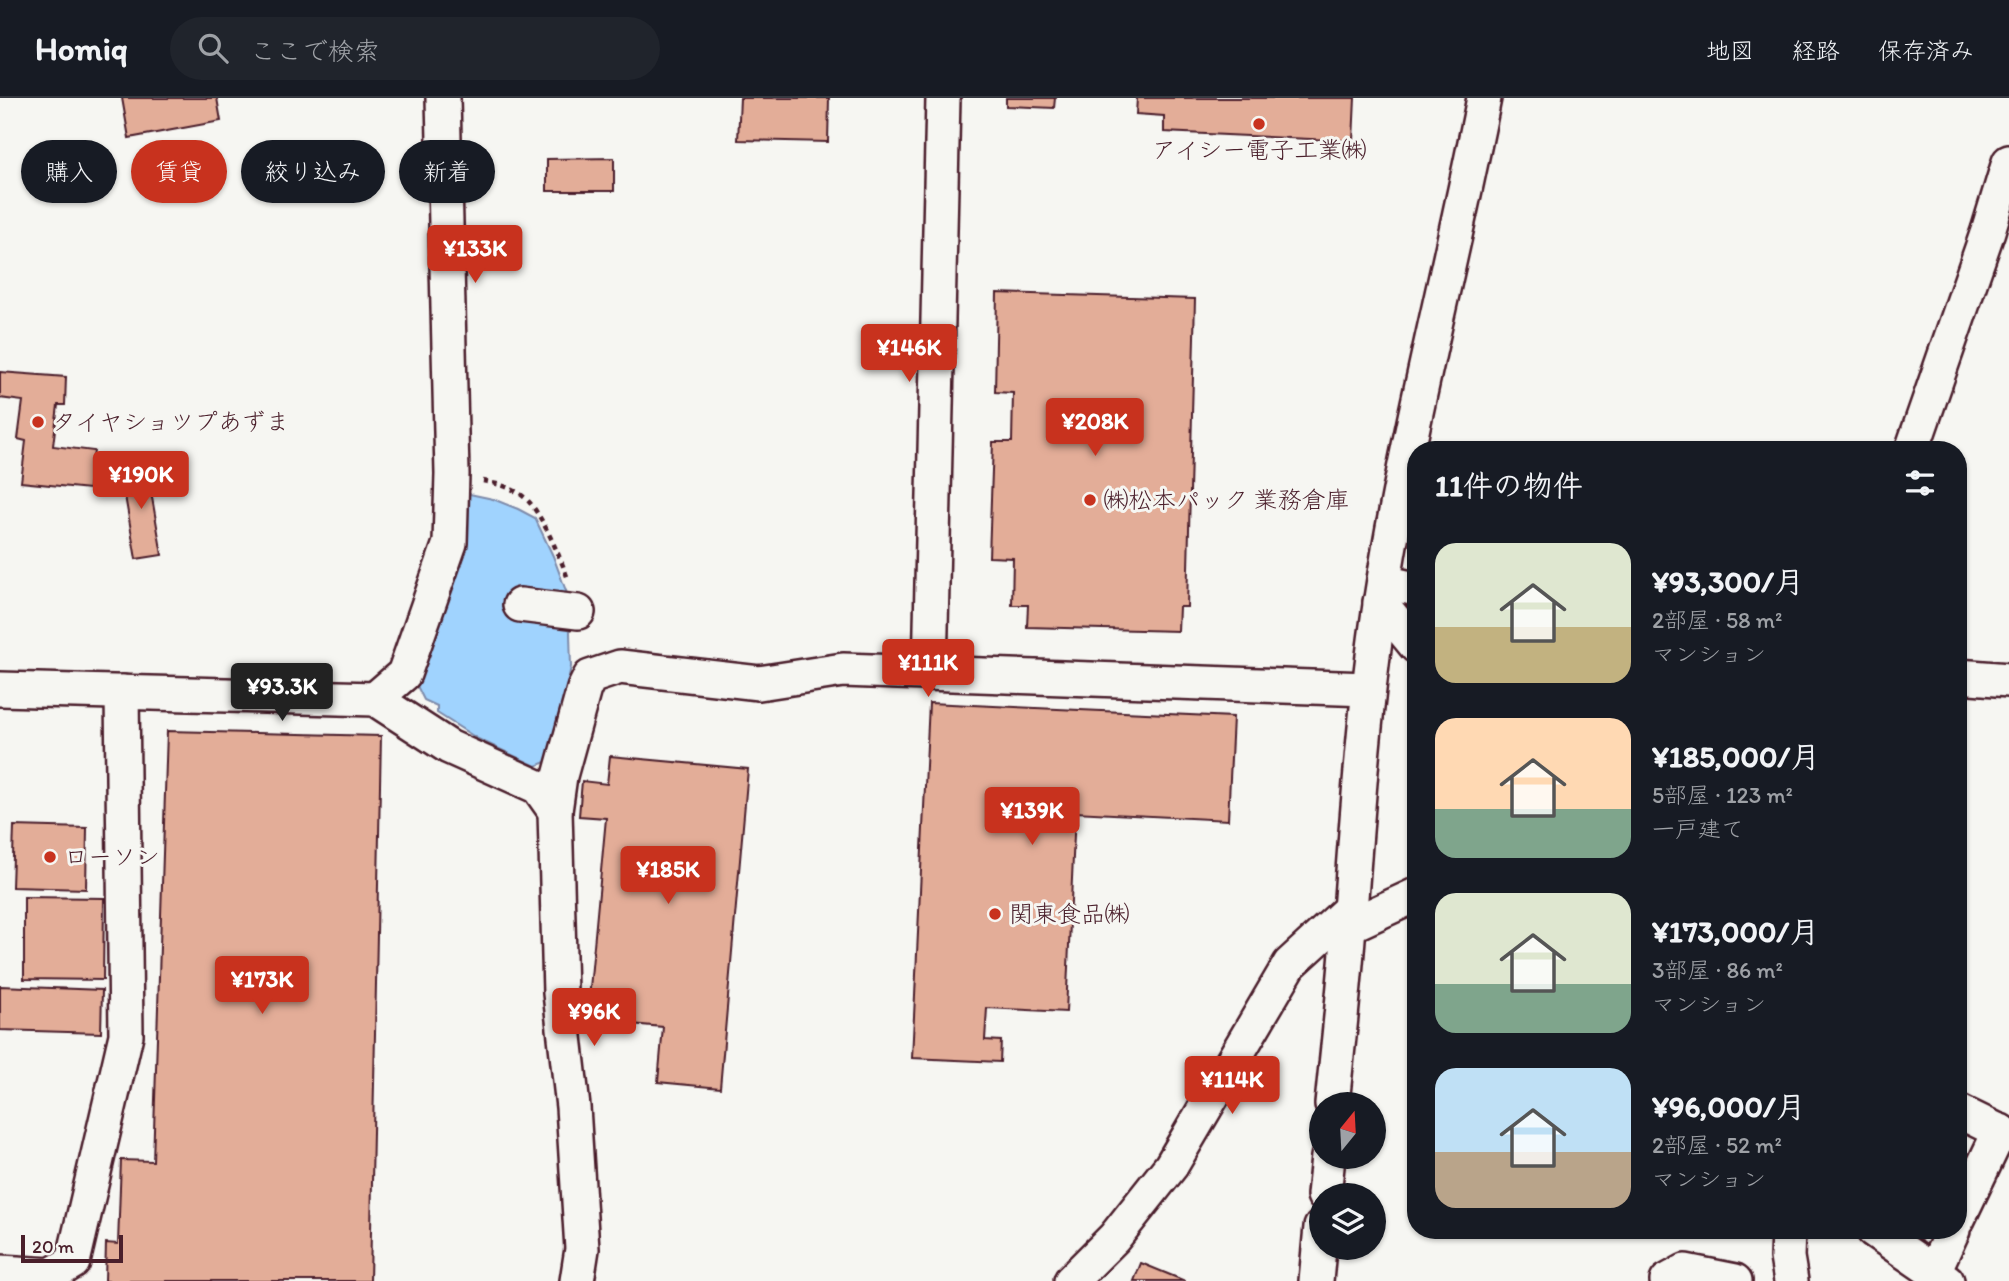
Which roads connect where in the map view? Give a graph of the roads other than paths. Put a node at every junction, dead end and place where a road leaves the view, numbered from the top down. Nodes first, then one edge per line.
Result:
1 (443, 98) edge
2 (943, 98) edge
3 (1483, 98) edge
4 (2009, 162) edge
5 (1410, 441) edge
6 (1915, 441) edge
7 (1407, 457) edge
8 (1407, 590) edge
9 (1382, 592) junction
10 (520, 606) dead end
11 (578, 612) road end
12 (1407, 632) edge
13 (930, 672) junction
14 (1967, 677) edge
15 (2009, 680) edge
16 (0, 688) edge
17 (1368, 689) junction
18 (122, 692) junction
19 (375, 699) junction
20 (555, 811) junction
21 (1407, 898) edge
22 (1349, 917) junction
23 (1333, 1092) edge
24 (1967, 1115) edge
25 (2004, 1133) edge
26 (1967, 1202) edge
27 (1788, 1239) edge
28 (1886, 1239) edge
29 (1950, 1239) edge
30 (1318, 1260) edge
31 (0, 1272) edge
32 (1940, 1276) edge
33 (577, 1281) edge
34 (1071, 1281) edge
35 (1316, 1281) edge
36 (1667, 1281) edge
37 (1735, 1281) edge
38 (1791, 1281) edge

1 - 19 street
2 - 13 street
3 - 5 street
4 - 6 street
7 - 9 street
8 - 9 street
9 - 12 street
9 - 17 street
10 - 11 street
13 - 17 street
13 - 20 street
14 - 15 street
16 - 18 street
17 - 22 street
18 - 19 street
18 - 31 street
19 - 20 street
20 - 33 street
21 - 22 street
22 - 23 street
22 - 34 street
24 - 25 street
25 - 26 street
27 - 38 street
28 - 32 street
29 - 32 street
30 - 35 street
36 - 37 street

